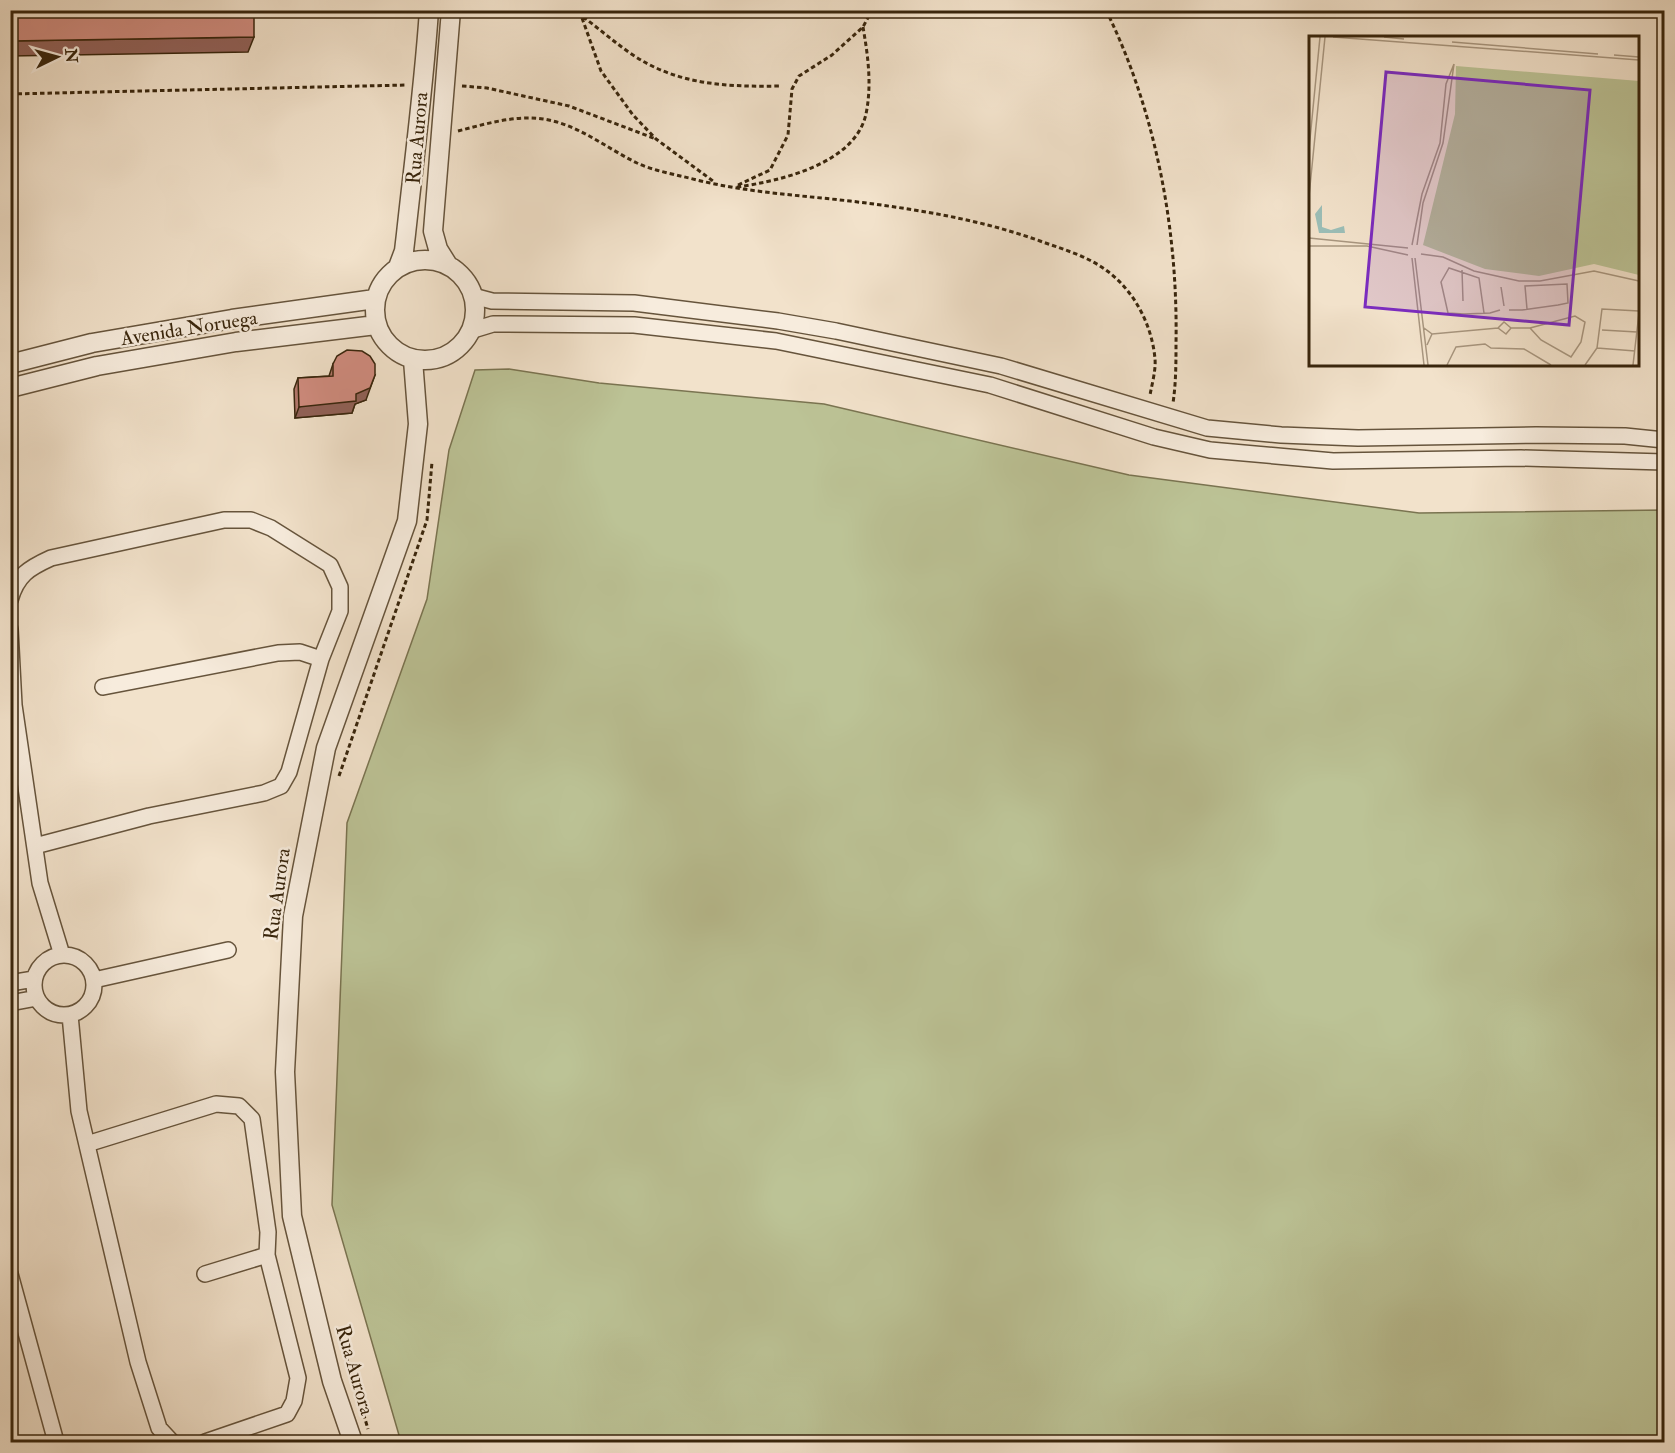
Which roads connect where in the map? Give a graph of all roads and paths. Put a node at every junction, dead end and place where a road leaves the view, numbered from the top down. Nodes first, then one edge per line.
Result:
1 (429, 10) edge
2 (451, 10) edge
3 (581, 10) edge
4 (872, 10) edge
5 (1106, 10) edge
6 (582, 16) junction
7 (863, 27) junction
8 (424, 84) junction
9 (444, 84) junction
10 (780, 86) dead end
11 (10, 94) edge
12 (439, 136) junction
13 (656, 139) junction
14 (717, 184) junction
15 (734, 187) junction
16 (448, 266) junction
17 (398, 267) junction
18 (473, 296) junction
19 (375, 299) junction
20 (376, 325) junction
21 (470, 332) junction
22 (77, 347) junction
23 (413, 360) junction
24 (10, 364) edge
25 (10, 381) edge
26 (10, 388) edge
27 (1148, 412) junction
28 (1171, 419) junction
29 (1665, 440) edge
30 (433, 455) dead end
31 (1665, 462) edge
32 (10, 600) edge
33 (10, 629) edge
34 (321, 658) junction
35 (104, 687) dead end
36 (338, 782) dead end
37 (35, 846) junction
38 (228, 950) dead end
39 (62, 955) junction
40 (34, 979) junction
41 (94, 980) junction
42 (10, 983) edge
43 (37, 999) junction
44 (10, 1003) edge
45 (70, 1015) junction
46 (87, 1144) junction
47 (267, 1255) junction
48 (10, 1274) edge
49 (205, 1274) dead end
50 (337, 1327) dead end
51 (369, 1435) dead end
52 (56, 1443) edge
53 (172, 1443) edge
54 (205, 1443) edge
55 (353, 1443) edge

1 - 8 street, Rua Aurora
2 - 9 street, Rua Aurora
3 - 6 path
4 - 7 path
5 - 28 path
6 - 10 path
6 - 13 path
7 - 15 path
7 - 15 path
8 - 11 path
8 - 17 street, Rua Aurora
9 - 12 street, Rua Aurora
9 - 13 path
12 - 14 path
12 - 16 street, Rua Aurora
13 - 14 path
14 - 15 path
15 - 27 path
16 - 17 street
16 - 18 street
17 - 19 street
18 - 21 street
18 - 27 street
19 - 20 street
19 - 22 street, Avenida Noruega
20 - 23 street
20 - 26 street, Avenida Noruega
21 - 23 street
21 - 31 street
22 - 24 street, Avenida Noruega
22 - 25 street
23 - 55 street, Rua Aurora
27 - 28 street
28 - 29 street
30 - 36 path
32 - 34 street
33 - 37 street
34 - 35 street
34 - 37 street
37 - 39 street
38 - 41 street
39 - 40 street
39 - 41 street
40 - 42 street
40 - 43 street
41 - 45 street
43 - 44 street
43 - 45 street
45 - 46 street
46 - 47 street
46 - 53 street
47 - 49 street
47 - 54 street
48 - 52 street
50 - 51 path

